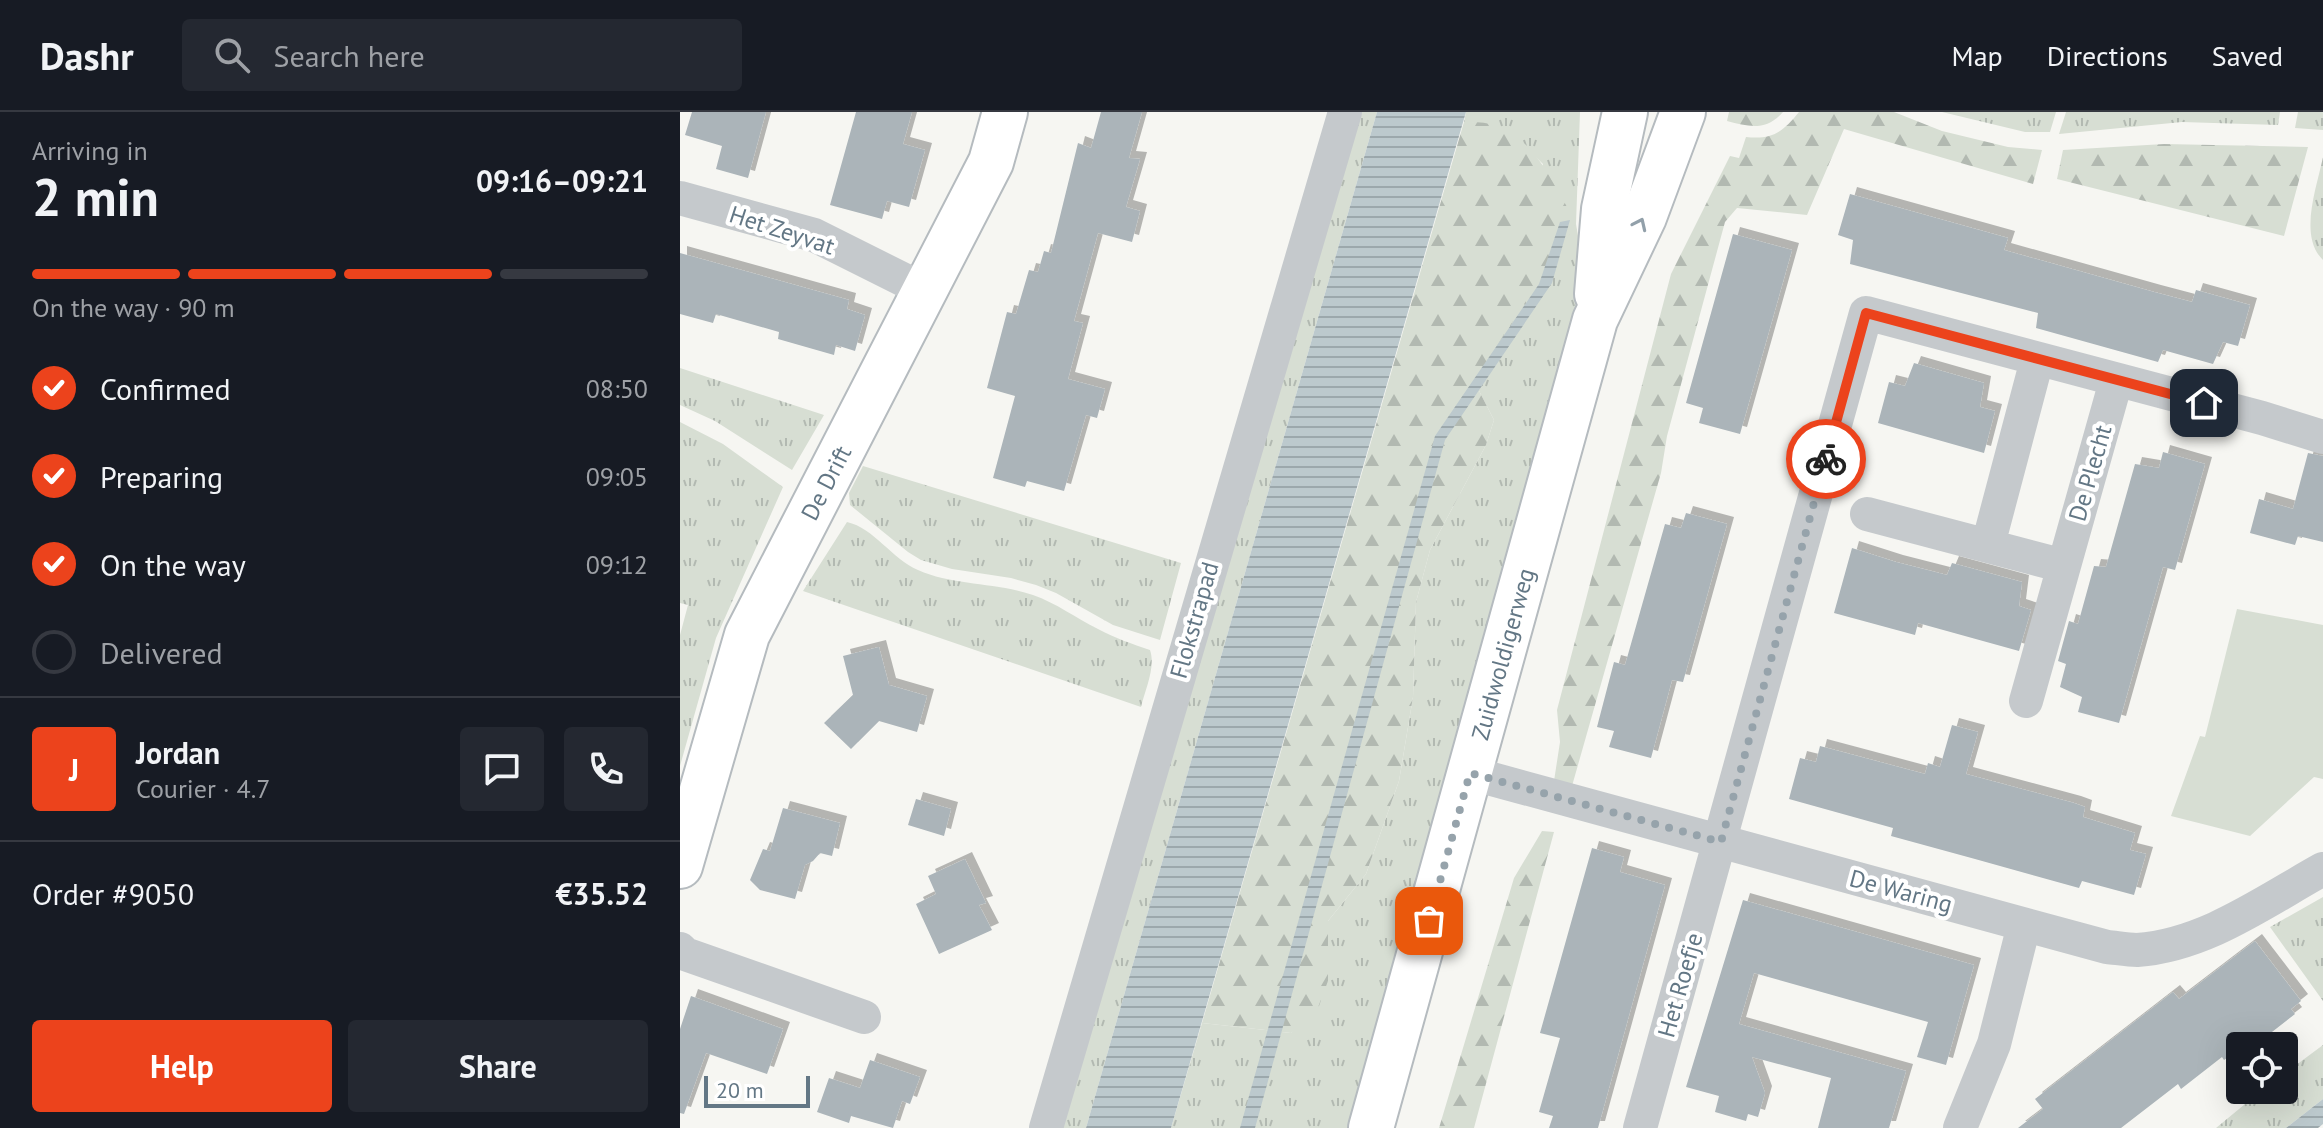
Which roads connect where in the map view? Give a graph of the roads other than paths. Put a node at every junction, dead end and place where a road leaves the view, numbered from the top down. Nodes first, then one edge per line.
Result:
1 (1005, 112) edge
2 (1345, 112) edge
3 (1625, 112) edge
4 (1683, 112) edge
5 (680, 198) edge
6 (924, 290) junction
7 (1595, 320) junction
8 (2037, 360) junction
9 (2116, 381) junction
10 (2323, 437) edge
11 (1867, 514) dead end
12 (1988, 545) junction
13 (2064, 566) junction
14 (2026, 701) dead end
15 (1470, 773) junction
16 (1721, 842) junction
17 (680, 866) edge
18 (2323, 869) edge
19 (2024, 925) junction
20 (680, 949) edge
21 (864, 1017) dead end
22 (1046, 1128) edge
23 (1371, 1128) edge
24 (1640, 1128) edge
25 (1960, 1128) edge

1 - 6 main road, De Drift
2 - 22 street, Flokstrapad
3 - 7 main road, Zuidwoldigerweg
7 -> 4 main road, Zuidwoldigerweg
5 - 6 street, Het Zeyvat
6 - 17 main road, De Drift
7 - 15 main road, Zuidwoldigerweg
8 - 9 street
8 - 12 street
8 - 16 street
9 - 10 street
9 - 13 street, De Plecht
11 - 12 street
12 - 13 street
13 - 14 street, De Plecht
15 - 16 street, De Waring
15 - 23 main road, Zuidwoldigerweg
16 - 19 street, De Waring
16 - 24 street, Het Roefje
18 - 19 street, De Waring
19 - 25 street
20 - 21 street

